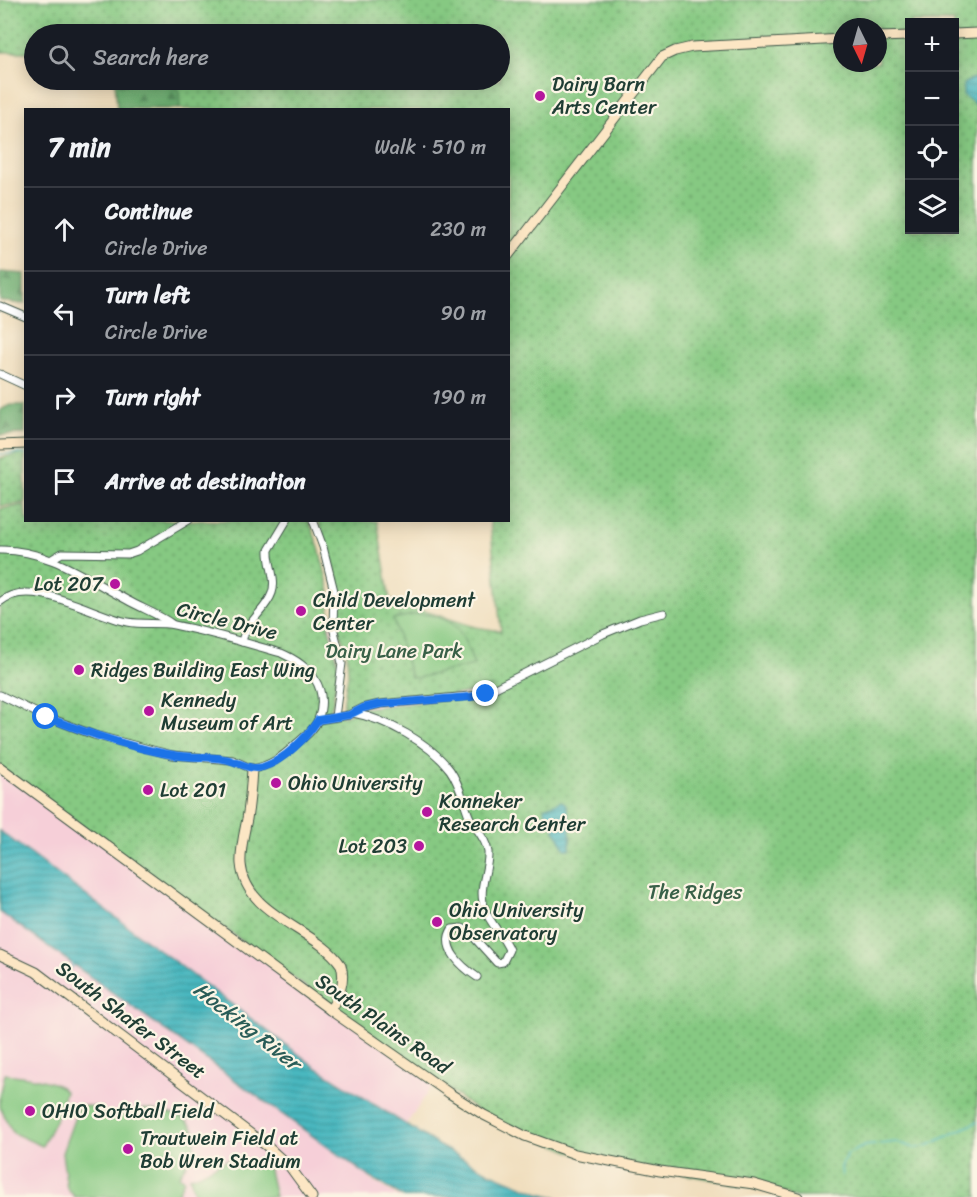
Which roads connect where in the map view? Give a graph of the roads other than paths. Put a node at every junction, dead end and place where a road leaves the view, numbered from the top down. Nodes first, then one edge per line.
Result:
1 (977, 33) edge
2 (959, 34) edge
3 (905, 36) edge
4 (887, 37) edge
5 (833, 39) edge
6 (510, 253) edge
7 (0, 306) edge
8 (24, 316) edge
9 (0, 374) edge
10 (24, 385) edge
11 (24, 444) edge
12 (0, 445) edge
13 (186, 522) edge
14 (286, 522) edge
15 (314, 522) edge
16 (0, 550) edge
17 (52, 559) junction
18 (0, 602) edge
19 (664, 613) dead end
20 (172, 624) junction
21 (242, 642) junction
22 (0, 695) edge
23 (353, 713) junction
24 (335, 717) junction
25 (318, 720) junction
26 (0, 767) edge
27 (252, 769) junction
28 (0, 955) edge
29 (477, 977) dead end
30 (330, 1010) junction
31 (312, 1197) edge
32 (798, 1197) edge

1 - 2 street
3 - 4 street
5 - 6 street
7 - 8 street
9 - 10 street
11 - 12 street
13 - 17 street
14 - 21 street
15 - 24 street
16 - 17 street
17 - 20 street
18 - 20 street, Circle Drive
19 - 23 street
20 - 21 street, Circle Drive
21 - 25 street, Circle Drive
22 - 27 street
23 - 24 street
23 - 29 street
24 - 25 street
25 - 27 street
26 - 30 street, South Plains Road
27 - 30 street
28 - 31 street, South Shafer Street
30 - 32 street, South Plains Road

